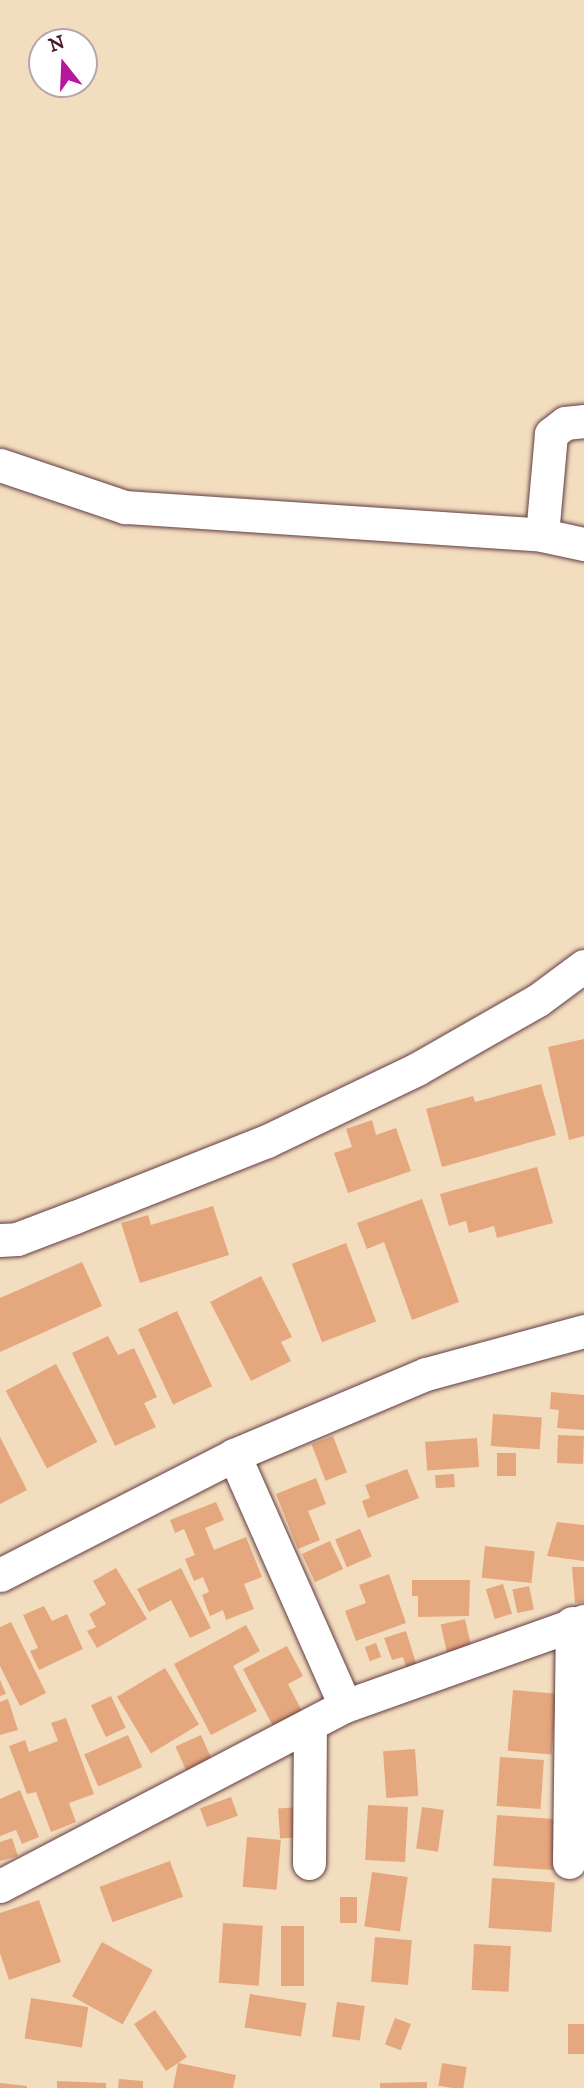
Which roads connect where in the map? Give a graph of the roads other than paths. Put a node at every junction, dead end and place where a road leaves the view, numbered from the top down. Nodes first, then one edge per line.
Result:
1 (584, 421) edge
2 (0, 465) edge
3 (541, 535) junction
4 (584, 544) edge
5 (584, 966) edge
6 (0, 1240) edge
7 (584, 1331) edge
8 (234, 1455) junction
9 (0, 1575) edge
10 (578, 1622) edge
11 (345, 1706) junction
12 (310, 1727) junction
13 (569, 1862) dead end
14 (309, 1863) dead end
15 (0, 1886) edge

1 - 3 street
2 - 3 street
3 - 4 street
5 - 6 street
7 - 8 street
8 - 9 street
8 - 11 street
10 - 11 street
10 - 13 street
11 - 12 street
12 - 14 street
12 - 15 street

